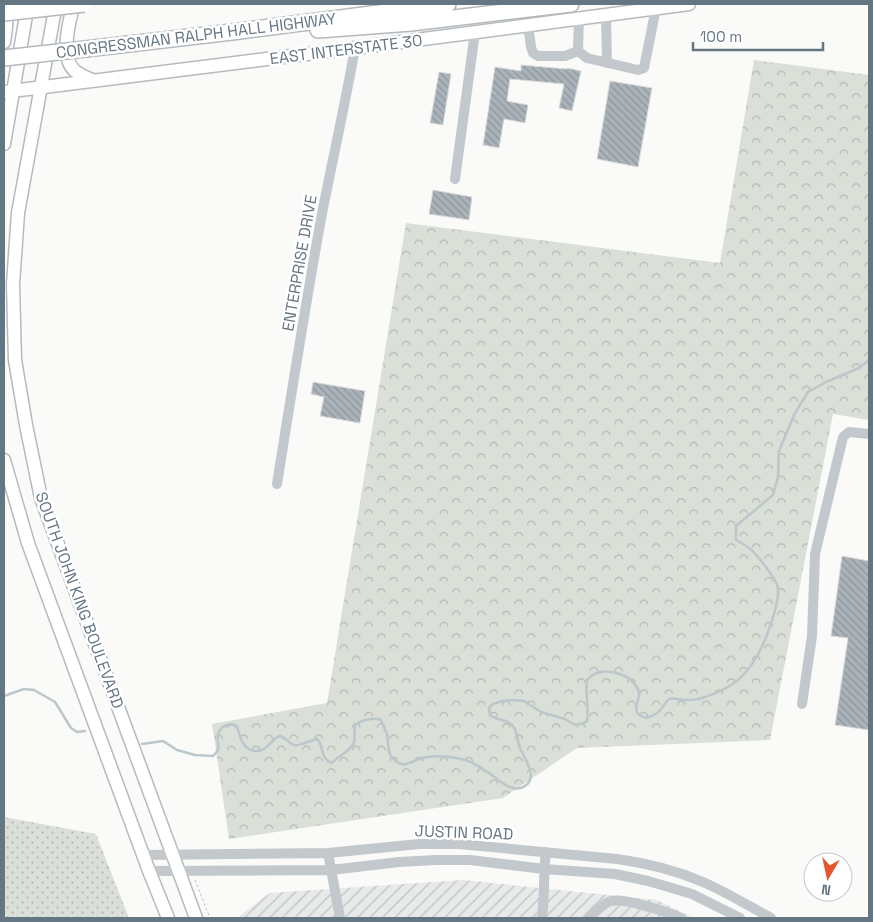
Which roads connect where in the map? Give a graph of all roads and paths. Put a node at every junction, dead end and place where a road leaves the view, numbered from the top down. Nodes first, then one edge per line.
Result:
1 (4, 4) edge
2 (13, 4) edge
3 (28, 4) edge
4 (74, 4) edge
5 (84, 4) edge
6 (448, 4) edge
7 (571, 4) edge
8 (689, 4) edge
9 (55, 5) edge
10 (656, 8) junction
11 (4, 13) edge
12 (606, 14) junction
13 (579, 18) junction
14 (528, 24) junction
15 (232, 32) junction
16 (475, 32) junction
17 (4, 42) edge
18 (355, 48) junction
19 (578, 51) junction
20 (62, 52) junction
21 (4, 58) edge
22 (607, 63) junction
23 (4, 66) edge
24 (92, 80) junction
25 (40, 87) junction
26 (8, 91) edge
27 (4, 122) edge
28 (4, 140) edge
29 (454, 179) dead end
30 (869, 434) edge
31 (4, 460) edge
32 (277, 484) dead end
33 (802, 704) dead end
34 (546, 852) junction
35 (328, 853) junction
36 (143, 855) junction
37 (172, 855) junction
38 (544, 869) junction
39 (184, 870) junction
40 (331, 870) junction
41 (149, 871) junction
42 (168, 918) edge
43 (196, 918) edge
44 (210, 918) edge
45 (340, 918) edge
46 (542, 918) edge
47 (589, 918) edge
48 (681, 918) edge
49 (740, 918) edge
50 (771, 918) edge

1 - 2 highway
1 - 17 main road
3 - 26 main road
4 - 24 main road
5 - 9 highway, bridge
6 - 15 highway, CONGRESSMAN RALPH HALL HIGHWAY
7 - 15 highway
8 - 10 main road, EAST INTERSTATE 30
9 - 11 highway, bridge
9 - 25 main road, SOUTH JOHN KING BOULEVARD
10 - 12 main road, EAST INTERSTATE 30
10 - 22 street
12 - 13 main road, EAST INTERSTATE 30
12 - 22 street
13 - 14 main road, EAST INTERSTATE 30
13 - 19 street
14 - 16 main road, EAST INTERSTATE 30
14 - 19 street
15 - 20 highway, CONGRESSMAN RALPH HALL HIGHWAY, bridge
16 - 18 main road, EAST INTERSTATE 30
16 - 29 street
18 - 24 main road, EAST INTERSTATE 30
18 - 32 street, ENTERPRISE DRIVE
19 - 22 street
20 - 21 highway, CONGRESSMAN RALPH HALL HIGHWAY, bridge
20 - 23 highway
24 - 25 main road, EAST INTERSTATE 30
25 - 26 main road, EAST INTERSTATE 30
25 - 37 main road, SOUTH JOHN KING BOULEVARD
26 - 28 main road
27 - 28 main road
30 - 33 street
31 - 36 main road, SOUTH JOHN KING BOULEVARD
34 - 35 street, JUSTIN ROAD
34 - 38 street
34 - 50 street, JUSTIN ROAD
35 - 37 street, JUSTIN ROAD
35 - 40 street
36 - 37 street, JUSTIN ROAD
36 - 41 main road, SOUTH JOHN KING BOULEVARD
37 - 39 main road, SOUTH JOHN KING BOULEVARD
38 - 40 street, JUSTIN ROAD
38 - 46 street
38 - 49 street, JUSTIN ROAD
39 - 40 street, JUSTIN ROAD
39 - 41 street, JUSTIN ROAD
39 - 43 main road, SOUTH JOHN KING BOULEVARD
39 - 44 path
40 - 45 street
41 - 42 main road, SOUTH JOHN KING BOULEVARD
47 - 48 street

